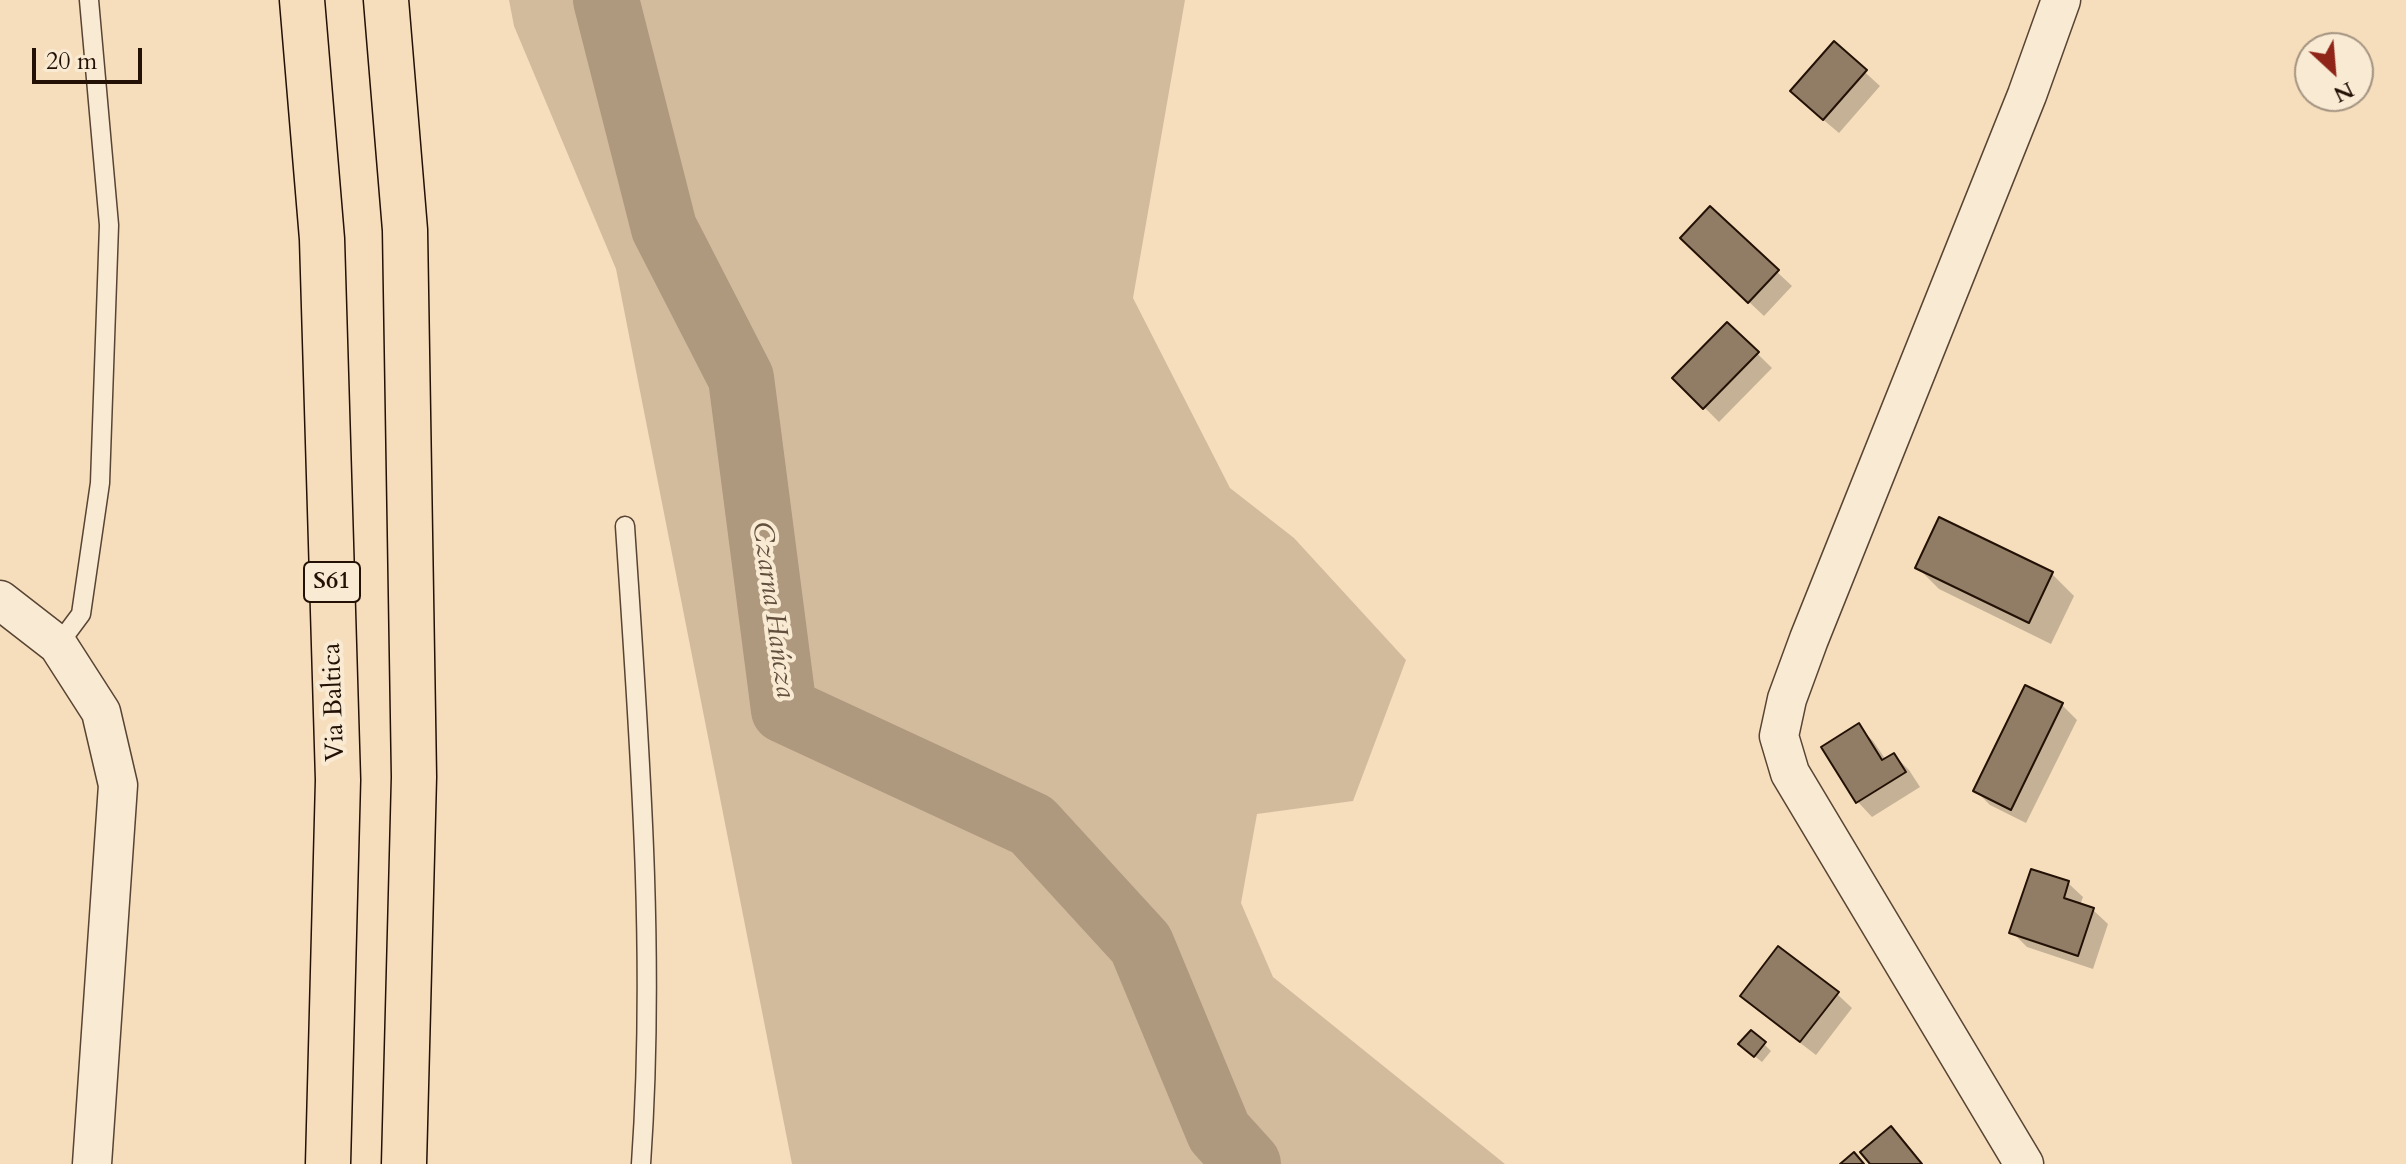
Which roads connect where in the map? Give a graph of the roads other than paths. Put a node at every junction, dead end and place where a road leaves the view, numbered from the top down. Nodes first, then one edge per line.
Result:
1 (89, 0) edge
2 (302, 0) edge
3 (386, 0) edge
4 (2061, 0) edge
5 (625, 526) dead end
6 (0, 600) edge
7 (58, 645) junction
8 (92, 1164) edge
9 (328, 1164) edge
10 (404, 1164) edge
11 (641, 1164) edge
12 (2024, 1164) edge

1 - 7 lane
2 - 9 highway, Via Baltica / S61
3 - 10 highway
4 - 12 street
5 - 11 lane
6 - 7 street
7 - 8 street

